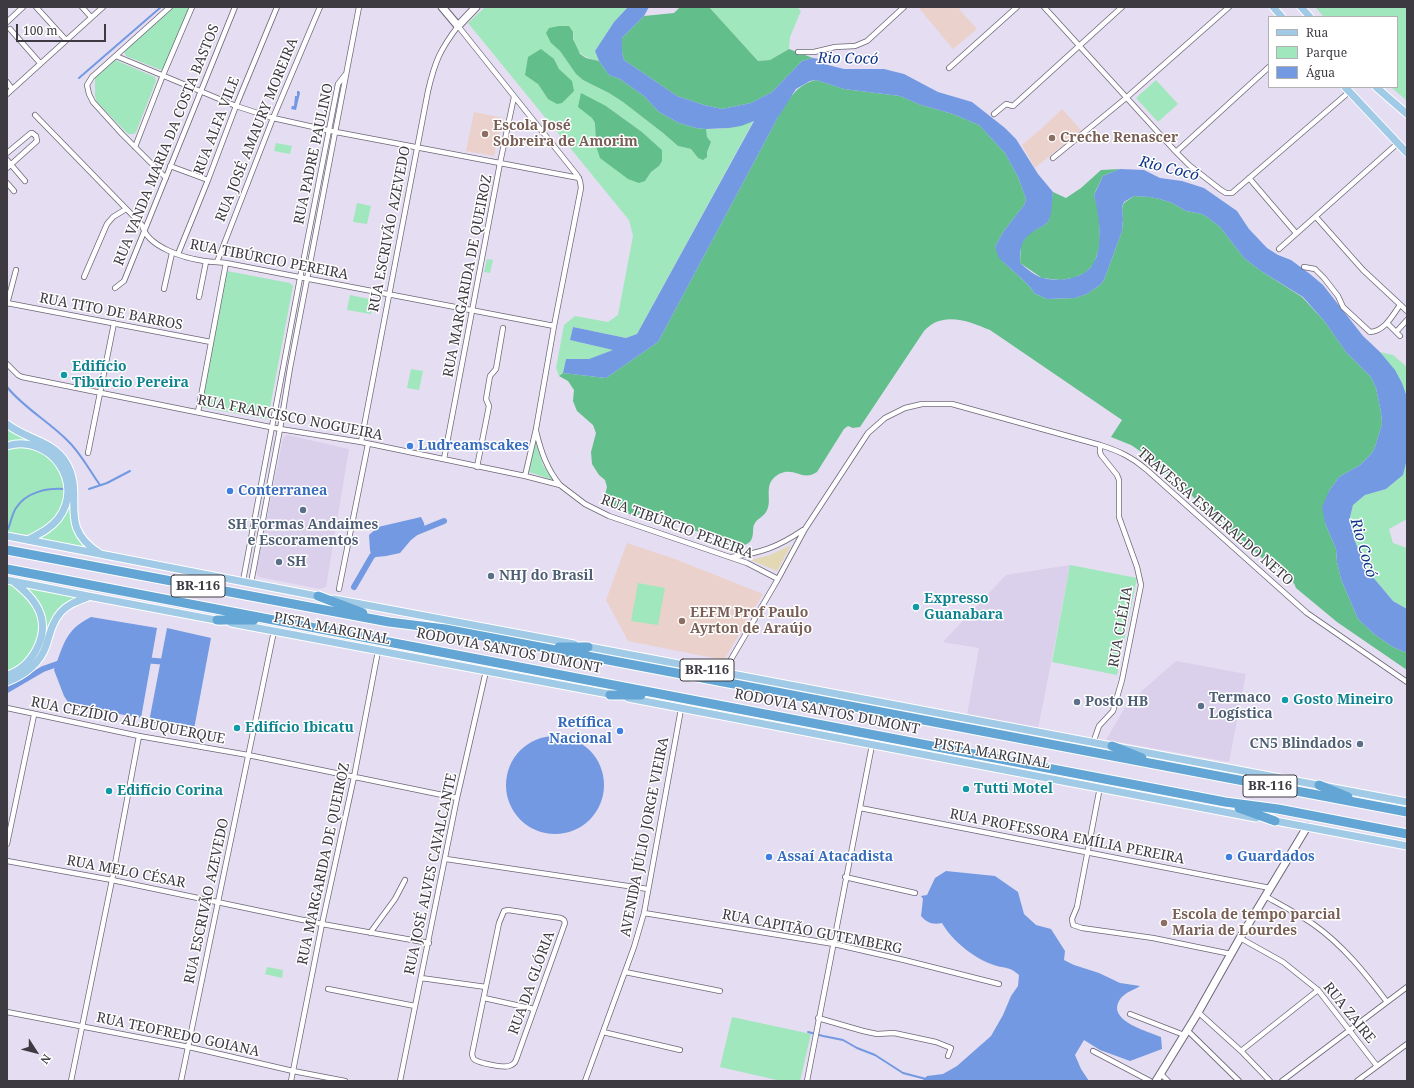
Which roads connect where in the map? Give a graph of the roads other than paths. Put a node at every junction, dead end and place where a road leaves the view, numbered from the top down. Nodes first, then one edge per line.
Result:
1 (23, 7) edge
2 (36, 7) edge
3 (82, 7) edge
4 (103, 7) edge
5 (170, 7) edge
6 (192, 7) edge
7 (235, 7) edge
8 (277, 7) edge
9 (320, 7) edge
10 (359, 7) edge
11 (442, 7) edge
12 (476, 7) edge
13 (904, 7) edge
14 (1017, 7) edge
15 (1044, 7) edge
16 (1122, 7) edge
17 (1229, 7) edge
18 (1273, 7) edge
19 (1301, 7) edge
20 (1281, 16) edge
21 (1309, 16) edge
22 (91, 17) junction
23 (7, 22) edge
24 (458, 26) junction
25 (10, 29) dead end
26 (66, 40) junction
27 (1079, 46) junction
28 (798, 52) dead end
29 (116, 56) junction
30 (40, 63) junction
31 (949, 68) dead end
32 (1268, 68) edge
33 (346, 74) junction
34 (162, 76) junction
35 (7, 82) edge
36 (1377, 88) edge
37 (12, 89) junction
38 (1347, 89) edge
39 (201, 91) junction
40 (7, 94) edge
41 (514, 97) junction
42 (1126, 98) junction
43 (236, 106) junction
44 (994, 114) dead end
45 (1407, 114) edge
46 (35, 115) dead end
47 (273, 118) junction
48 (329, 130) junction
49 (336, 132) junction
50 (1398, 143) junction
51 (135, 147) junction
52 (418, 148) junction
53 (1176, 152) junction
54 (1407, 152) edge
55 (7, 153) edge
56 (1053, 158) dead end
57 (7, 160) edge
58 (500, 163) junction
59 (9, 166) edge
60 (170, 166) junction
61 (166, 178) junction
62 (578, 178) junction
63 (1249, 178) junction
64 (208, 180) junction
65 (25, 181) dead end
66 (7, 183) edge
67 (14, 191) dead end
68 (126, 209) junction
69 (1316, 217) junction
70 (144, 232) junction
71 (1296, 233) junction
72 (307, 240) junction
73 (315, 242) junction
74 (1279, 249) dead end
75 (172, 253) junction
76 (178, 254) junction
77 (206, 262) junction
78 (217, 262) junction
79 (226, 264) junction
80 (1304, 267) dead end
81 (16, 270) dead end
82 (84, 277) dead end
83 (300, 278) junction
84 (307, 280) junction
85 (115, 288) dead end
86 (164, 288) dead end
87 (389, 294) junction
88 (199, 297) dead end
89 (7, 303) edge
90 (1400, 305) junction
91 (471, 311) junction
92 (1407, 311) edge
93 (1407, 320) edge
94 (1387, 322) junction
95 (114, 323) junction
96 (554, 326) junction
97 (504, 328) dead end
98 (211, 342) junction
99 (288, 342) junction
100 (295, 343) junction
101 (7, 364) edge
102 (283, 366) junction
103 (290, 368) junction
104 (100, 393) junction
105 (198, 412) junction
106 (7, 424) edge
107 (273, 427) junction
108 (280, 429) junction
109 (536, 429) junction
110 (361, 442) junction
111 (368, 444) junction
112 (1100, 445) junction
113 (7, 446) edge
114 (88, 453) dead end
115 (444, 459) junction
116 (478, 467) junction
117 (525, 476) junction
118 (560, 485) junction
119 (805, 529) junction
120 (7, 536) edge
121 (28, 540) junction
122 (7, 550) edge
123 (103, 555) junction
124 (729, 558) junction
125 (7, 569) edge
126 (778, 579) junction
127 (10, 580) edge
128 (243, 581) junction
129 (251, 583) junction
130 (339, 589) dead end
131 (88, 596) junction
132 (318, 596) junction
133 (217, 620) junction
134 (276, 620) junction
135 (389, 622) junction
136 (274, 631) junction
137 (535, 646) junction
138 (588, 647) junction
139 (378, 651) junction
140 (486, 671) junction
141 (723, 673) junction
142 (7, 675) edge
143 (7, 682) edge
144 (1407, 682) edge
145 (610, 695) junction
146 (664, 695) junction
147 (7, 708) edge
148 (681, 709) junction
149 (34, 715) junction
150 (139, 736) junction
151 (1093, 742) junction
152 (872, 745) junction
153 (1112, 746) junction
154 (248, 755) junction
155 (1176, 769) junction
156 (354, 777) junction
157 (1319, 785) junction
158 (1100, 787) junction
159 (457, 798) junction
160 (1225, 802) junction
161 (1407, 802) edge
162 (1364, 804) junction
163 (860, 808) junction
164 (1407, 812) edge
165 (1275, 821) junction
166 (1308, 827) junction
167 (1407, 834) edge
168 (7, 844) edge
169 (1407, 846) edge
170 (1088, 852) junction
171 (446, 859) junction
172 (7, 861) edge
173 (845, 878) junction
174 (112, 880) junction
175 (405, 880) dead end
176 (648, 888) junction
177 (1270, 888) junction
178 (915, 893) dead end
179 (1265, 896) junction
180 (218, 902) junction
181 (644, 913) junction
182 (322, 924) junction
183 (370, 933) junction
184 (1240, 938) junction
185 (429, 944) junction
186 (834, 944) junction
187 (1231, 954) junction
188 (625, 972) junction
189 (421, 978) junction
190 (999, 984) dead end
191 (486, 986) junction
192 (1407, 987) edge
193 (328, 989) dead end
194 (1318, 990) junction
195 (720, 991) dead end
196 (484, 998) junction
197 (1387, 1002) junction
198 (415, 1006) junction
199 (534, 1009) junction
200 (7, 1012) edge
201 (1130, 1014) dead end
202 (1197, 1014) junction
203 (818, 1018) junction
204 (82, 1027) junction
205 (1187, 1030) junction
206 (1349, 1030) junction
207 (603, 1032) junction
208 (1407, 1044) edge
209 (189, 1047) junction
210 (680, 1050) dead end
211 (1093, 1051) dead end
212 (1241, 1051) junction
213 (948, 1056) dead end
214 (1376, 1066) junction
215 (293, 1071) junction
216 (1161, 1074) junction
217 (321, 1079) edge
218 (71, 1081) edge
219 (182, 1081) edge
220 (291, 1081) edge
221 (345, 1081) edge
222 (400, 1081) edge
223 (585, 1081) edge
224 (807, 1081) edge
225 (1150, 1081) edge
226 (1156, 1081) edge
227 (1168, 1081) edge
228 (1239, 1081) edge
229 (1270, 1081) edge
230 (1282, 1081) edge
231 (1357, 1081) edge

1 - 23 street
2 - 26 street
3 - 22 street
4 - 22 street
5 - 29 street
6 - 34 street
7 - 39 street, RUA VANDA MARIA DA COSTA BASTOS
8 - 43 street, RUA ALFA VILE
9 - 47 street, RUA JOSÉ AMAURY MOREIRA
10 - 33 street, RUA PADRE PAULINO
11 - 24 main road
12 - 24 main road
13 - 28 street
14 - 31 street
15 - 27 street
16 - 27 street
17 - 42 street
18 - 20 main road
19 - 21 main road
22 - 26 street
24 - 41 street
24 - 52 street, RUA ESCRIVÃO AZEVEDO
25 - 30 street
26 - 30 street
27 - 42 street
27 - 44 street
29 - 34 street
29 - 51 street
30 - 37 street
32 - 53 street
33 - 48 street, RUA PADRE PAULINO
33 - 49 street, RUA PADRE PAULINO
34 - 39 street
34 - 51 street
35 - 37 street
36 - 45 main road
37 - 40 street
38 - 50 main road
38 - 63 street
39 - 43 street
39 - 60 street, RUA VANDA MARIA DA COSTA BASTOS
41 - 58 street, RUA MARGARIDA DE QUEIROZ
41 - 62 street
42 - 53 street
42 - 56 street
43 - 47 street
43 - 64 street, RUA ALFA VILE
46 - 68 street, RUA TIBÚRCIO PEREIRA
47 - 48 street
47 - 78 street, RUA JOSÉ AMAURY MOREIRA
48 - 49 street
48 - 72 street, RUA PADRE PAULINO
49 - 52 street
49 - 73 street, RUA PADRE PAULINO
50 - 54 main road
50 - 69 street
51 - 61 street
52 - 58 street
52 - 87 street, RUA ESCRIVÃO AZEVEDO
53 - 63 street
55 - 59 street
57 - 59 street
58 - 62 street
58 - 91 street, RUA MARGARIDA DE QUEIROZ
59 - 65 street
60 - 61 street, RUA VANDA MARIA DA COSTA BASTOS
60 - 64 street
61 - 70 street, RUA VANDA MARIA DA COSTA BASTOS
62 - 96 street
63 - 71 street
64 - 76 street, RUA ALFA VILE
66 - 67 street
68 - 70 street, RUA TIBÚRCIO PEREIRA
68 - 82 street
69 - 71 street
69 - 90 street
70 - 75 street, RUA TIBÚRCIO PEREIRA
70 - 85 street, RUA VANDA MARIA DA COSTA BASTOS
71 - 74 street
72 - 73 street, RUA PADRE PAULINO
72 - 83 street, RUA PADRE PAULINO
73 - 84 street, RUA PADRE PAULINO
75 - 76 street, RUA TIBÚRCIO PEREIRA
75 - 86 street
76 - 77 street, RUA TIBÚRCIO PEREIRA
77 - 78 street, RUA TIBÚRCIO PEREIRA
77 - 88 street
78 - 79 street, RUA TIBÚRCIO PEREIRA
79 - 83 street, RUA TIBÚRCIO PEREIRA
79 - 98 street
80 - 94 street
81 - 89 street
83 - 84 street, RUA TIBÚRCIO PEREIRA
83 - 99 street, RUA PADRE PAULINO
84 - 87 street, RUA TIBÚRCIO PEREIRA
84 - 100 street, RUA PADRE PAULINO
87 - 91 street, RUA TIBÚRCIO PEREIRA
87 - 110 street, RUA ESCRIVÃO AZEVEDO
89 - 95 street, RUA TITO DE BARROS
90 - 92 street
90 - 94 street
91 - 96 street, RUA TIBÚRCIO PEREIRA
91 - 115 street, RUA MARGARIDA DE QUEIROZ
93 - 94 street
95 - 98 street, RUA TITO DE BARROS
95 - 104 street
96 - 109 street
97 - 116 street
98 - 105 street
99 - 100 street
99 - 102 street, RUA PADRE PAULINO
100 - 103 street, RUA PADRE PAULINO
101 - 104 street, RUA FRANCISCO NOGUEIRA
102 - 103 street
102 - 107 street, RUA PADRE PAULINO
103 - 108 street, RUA PADRE PAULINO
104 - 105 street, RUA FRANCISCO NOGUEIRA
104 - 114 street
105 - 107 street, RUA FRANCISCO NOGUEIRA
106 - 123 main road
107 - 108 street, RUA FRANCISCO NOGUEIRA
107 - 128 street, RUA PADRE PAULINO
108 - 110 street, RUA FRANCISCO NOGUEIRA
108 - 129 street, RUA PADRE PAULINO
109 - 117 street
109 - 118 street
110 - 111 street, RUA FRANCISCO NOGUEIRA
111 - 115 street, RUA FRANCISCO NOGUEIRA
111 - 130 street
112 - 119 street, TRAVESSA ESMERALDO NETO
112 - 144 street, TRAVESSA ESMERALDO NETO
112 - 151 street, RUA CLÉLIA
113 - 121 main road
115 - 116 street, RUA FRANCISCO NOGUEIRA
116 - 117 street, RUA TIBÚRCIO PEREIRA
117 - 118 street, RUA TIBÚRCIO PEREIRA
118 - 124 street, RUA TIBÚRCIO PEREIRA
119 - 124 street
119 - 126 street, TRAVESSA ESMERALDO NETO
120 - 121 main road, PISTA MARGINAL / BR-116
121 - 123 main road, PISTA MARGINAL / BR-116
122 - 135 highway, RODOVIA SANTOS DUMONT / BR-116
123 - 128 main road, PISTA MARGINAL / BR-116
124 - 126 street, RUA TIBÚRCIO PEREIRA
125 - 134 highway, RODOVIA SANTOS DUMONT / BR-116
126 - 141 street, TRAVESSA ESMERALDO NETO
127 - 131 main road, PISTA MARGINAL / BR-116
127 - 142 main road
128 - 129 main road, PISTA MARGINAL / BR-116
129 - 132 main road, PISTA MARGINAL / BR-116
131 - 133 main road, PISTA MARGINAL / BR-116
131 - 143 main road
132 - 135 highway
132 - 138 main road, PISTA MARGINAL / BR-116
133 - 134 highway
133 - 136 main road, PISTA MARGINAL / BR-116
134 - 146 highway, RODOVIA SANTOS DUMONT / BR-116
135 - 137 highway, RODOVIA SANTOS DUMONT / BR-116
136 - 139 main road, PISTA MARGINAL / BR-116
136 - 154 street, RUA ESCRIVÃO AZEVEDO
137 - 138 highway
137 - 155 highway, RODOVIA SANTOS DUMONT / BR-116
138 - 141 main road, PISTA MARGINAL / BR-116
139 - 140 main road, PISTA MARGINAL / BR-116
139 - 156 street, RUA MARGARIDA DE QUEIROZ
140 - 145 main road, PISTA MARGINAL / BR-116
140 - 159 street, RUA JOSÉ ALVES CAVALCANTE
141 - 151 main road, PISTA MARGINAL / BR-116
145 - 146 highway
145 - 148 main road, PISTA MARGINAL / BR-116
146 - 160 highway, RODOVIA SANTOS DUMONT / BR-116
147 - 149 street, RUA CEZÍDIO ALBUQUERQUE
148 - 152 main road, PISTA MARGINAL / BR-116
148 - 176 street, AVENIDA JÚLIO JORGE VIEIRA
149 - 150 street, RUA CEZÍDIO ALBUQUERQUE
149 - 168 street
150 - 154 street, RUA CEZÍDIO ALBUQUERQUE
150 - 174 street
151 - 153 main road, PISTA MARGINAL / BR-116
152 - 158 main road, PISTA MARGINAL / BR-116
152 - 163 street
153 - 155 highway
153 - 157 main road, PISTA MARGINAL / BR-116
154 - 156 street, RUA CEZÍDIO ALBUQUERQUE
154 - 180 street, RUA ESCRIVÃO AZEVEDO
155 - 162 highway, RODOVIA SANTOS DUMONT / BR-116
156 - 159 street, RUA CEZÍDIO ALBUQUERQUE
156 - 182 street, RUA MARGARIDA DE QUEIROZ
157 - 161 main road, PISTA MARGINAL / BR-116
157 - 162 highway
158 - 165 main road, PISTA MARGINAL / BR-116
158 - 170 street
159 - 171 street, RUA JOSÉ ALVES CAVALCANTE
160 - 165 highway
160 - 167 highway, RODOVIA SANTOS DUMONT / BR-116
162 - 164 highway, RODOVIA SANTOS DUMONT / BR-116
163 - 170 street, RUA PROFESSORA EMÍLIA PEREIRA
163 - 173 street
165 - 166 main road, PISTA MARGINAL / BR-116
166 - 169 main road, PISTA MARGINAL / BR-116
166 - 177 main road
170 - 177 street, RUA PROFESSORA EMÍLIA PEREIRA
170 - 187 street
171 - 176 street
171 - 185 street, RUA JOSÉ ALVES CAVALCANTE
172 - 174 street, RUA MELO CÉSAR
173 - 178 street
173 - 186 street
174 - 180 street, RUA MELO CÉSAR
174 - 204 street
175 - 183 street
176 - 181 street, AVENIDA JÚLIO JORGE VIEIRA
177 - 179 main road
179 - 184 main road
179 - 197 street
180 - 182 street, RUA MELO CÉSAR
180 - 209 street, RUA ESCRIVÃO AZEVEDO
181 - 186 street, RUA CAPITÃO GUTEMBERG
181 - 188 street, AVENIDA JÚLIO JORGE VIEIRA
182 - 183 street, RUA MELO CÉSAR
182 - 215 street, RUA MARGARIDA DE QUEIROZ
183 - 185 street, RUA MELO CÉSAR
184 - 187 main road
184 - 194 street, RUA ZAIRE
185 - 189 street, RUA JOSÉ ALVES CAVALCANTE
186 - 190 street, RUA CAPITÃO GUTEMBERG
186 - 203 street
187 - 202 main road
188 - 195 street
188 - 207 street, AVENIDA JÚLIO JORGE VIEIRA
189 - 191 street
189 - 198 street, RUA JOSÉ ALVES CAVALCANTE
191 - 196 street
191 - 199 street, RUA DA GLÓRIA
192 - 197 street
193 - 198 street
194 - 206 street, RUA ZAIRE
194 - 212 street
196 - 199 street
196 - 199 street, RUA DA GLÓRIA
197 - 206 street
198 - 222 street, RUA JOSÉ ALVES CAVALCANTE
200 - 204 street, RUA TEOFREDO GOIANA
201 - 205 street
202 - 205 main road
202 - 212 street
203 - 213 street
203 - 224 street
204 - 209 street, RUA TEOFREDO GOIANA
204 - 218 street
205 - 216 main road
205 - 228 street
206 - 214 street, RUA ZAIRE
206 - 230 street
207 - 210 street
207 - 223 street, AVENIDA JÚLIO JORGE VIEIRA
208 - 214 street
209 - 215 street, RUA TEOFREDO GOIANA
209 - 219 street, RUA ESCRIVÃO AZEVEDO
211 - 225 street
212 - 229 street
214 - 231 street
215 - 217 street, RUA TEOFREDO GOIANA
215 - 220 street, RUA MARGARIDA DE QUEIROZ
216 - 226 main road
216 - 227 street
217 - 221 street, RUA TEOFREDO GOIANA

